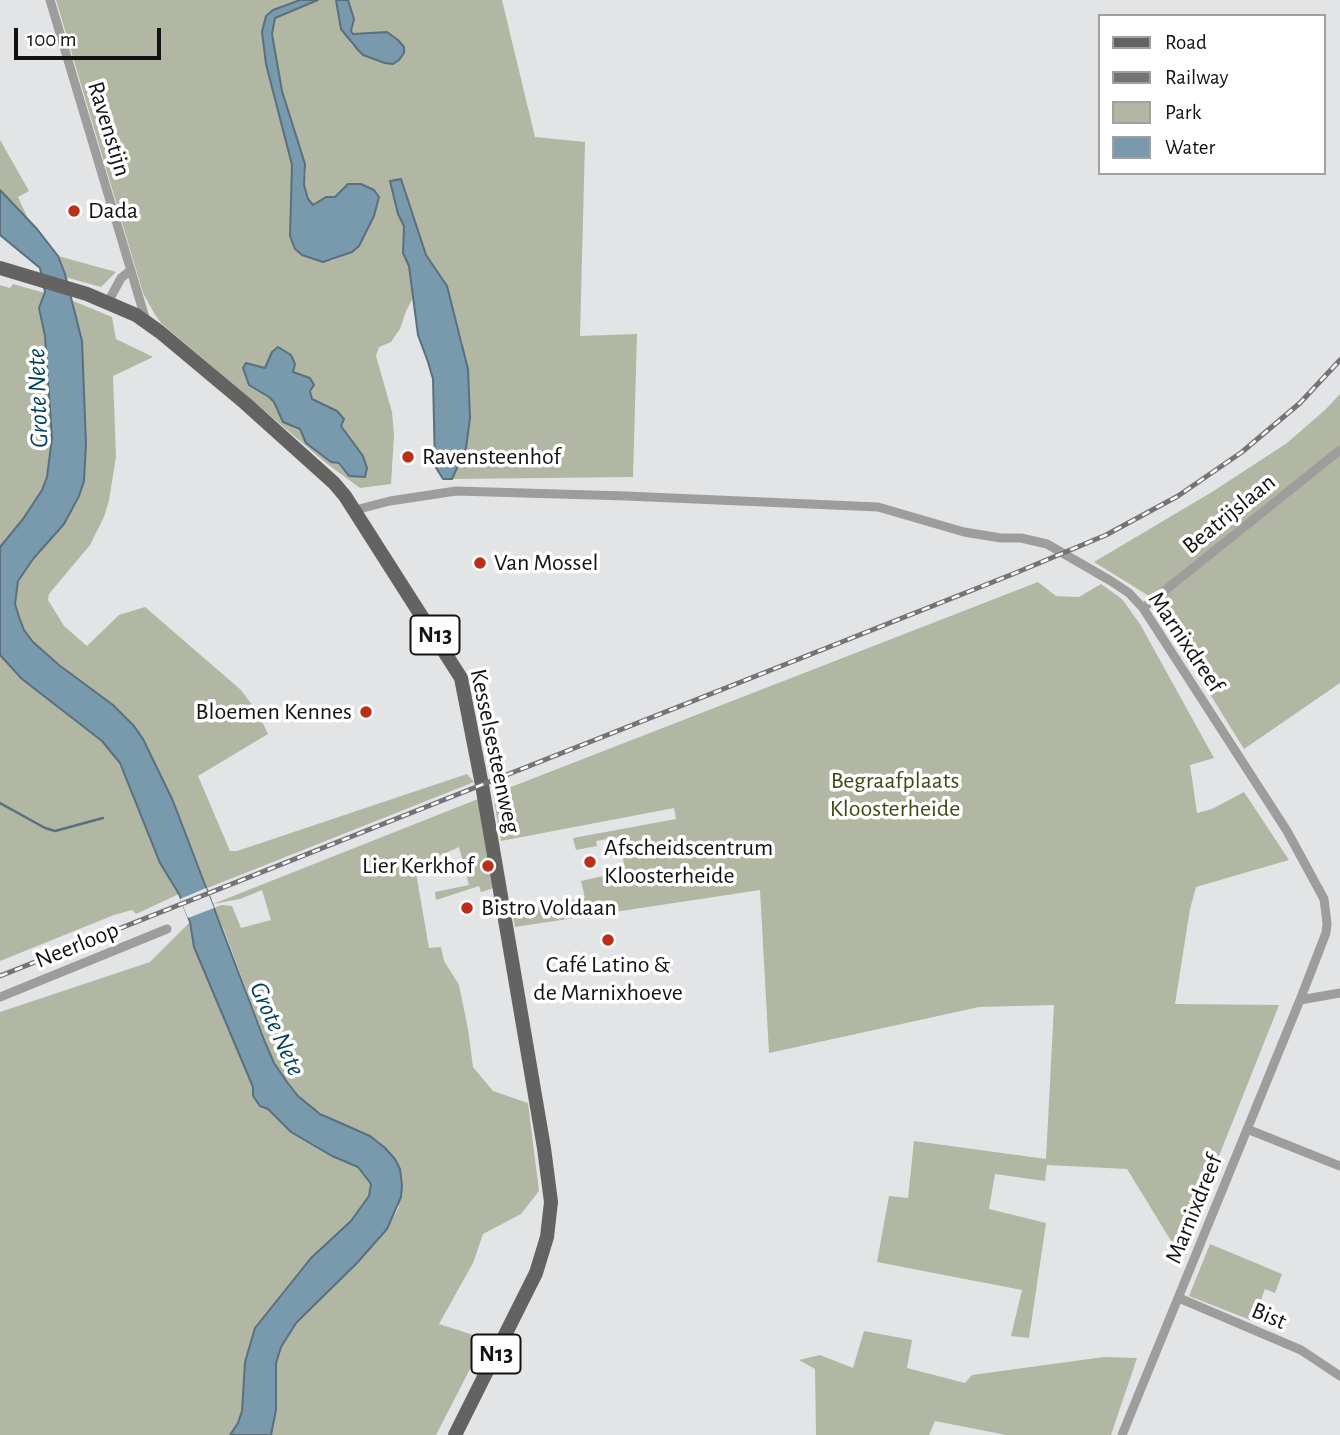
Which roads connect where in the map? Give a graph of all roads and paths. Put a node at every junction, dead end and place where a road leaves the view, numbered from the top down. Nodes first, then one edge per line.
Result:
1 (50, 0) edge
2 (0, 268) edge
3 (131, 270) junction
4 (108, 302) junction
5 (146, 321) junction
6 (1340, 450) edge
7 (355, 510) junction
8 (1143, 608) junction
9 (167, 929) dead end
10 (1340, 993) edge
11 (0, 997) edge
12 (1300, 1000) junction
13 (1247, 1129) junction
14 (1340, 1166) edge
15 (1179, 1298) junction
16 (1340, 1376) edge
17 (455, 1435) edge
18 (1122, 1435) edge

1 - 3 street, Ravenstijn
2 - 4 main road, Kesselsesteenweg / N13
3 - 4 street
3 - 5 street, Ravenstijn
4 - 5 main road, Kesselsesteenweg / N13
5 - 7 main road, Kesselsesteenweg / N13
6 - 8 street, Beatrijslaan
7 - 8 street, Marnixdreef
7 - 17 main road, Kesselsesteenweg / N13
8 - 12 street, Marnixdreef
9 - 11 street, Neerloop
10 - 12 street
12 - 13 street, Marnixdreef
13 - 14 street
13 - 15 street, Marnixdreef
15 - 16 street, Bist
15 - 18 street, Marnixdreef

